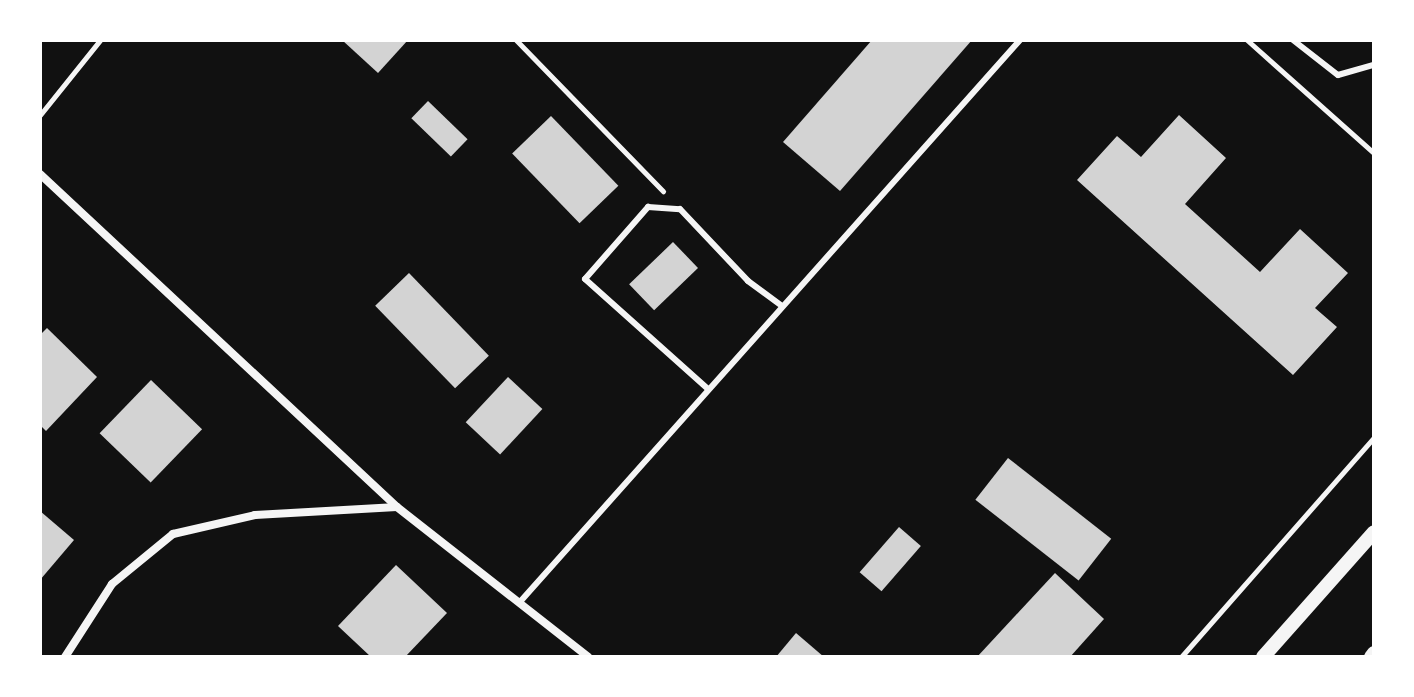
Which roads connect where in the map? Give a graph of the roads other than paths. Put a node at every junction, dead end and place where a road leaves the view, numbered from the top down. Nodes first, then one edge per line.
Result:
1 (1020, 40) edge
2 (1293, 40) edge
3 (1374, 65) edge
4 (40, 174) edge
5 (782, 306) junction
6 (708, 389) junction
7 (397, 507) junction
8 (1374, 532) edge
9 (519, 603) junction
10 (65, 657) edge
11 (588, 657) edge
12 (1263, 657) edge

1 - 5 lane
2 - 3 lane
4 - 7 street
5 - 6 lane
5 - 6 lane
6 - 9 lane
7 - 9 street
7 - 10 street
8 - 12 street
9 - 11 street

